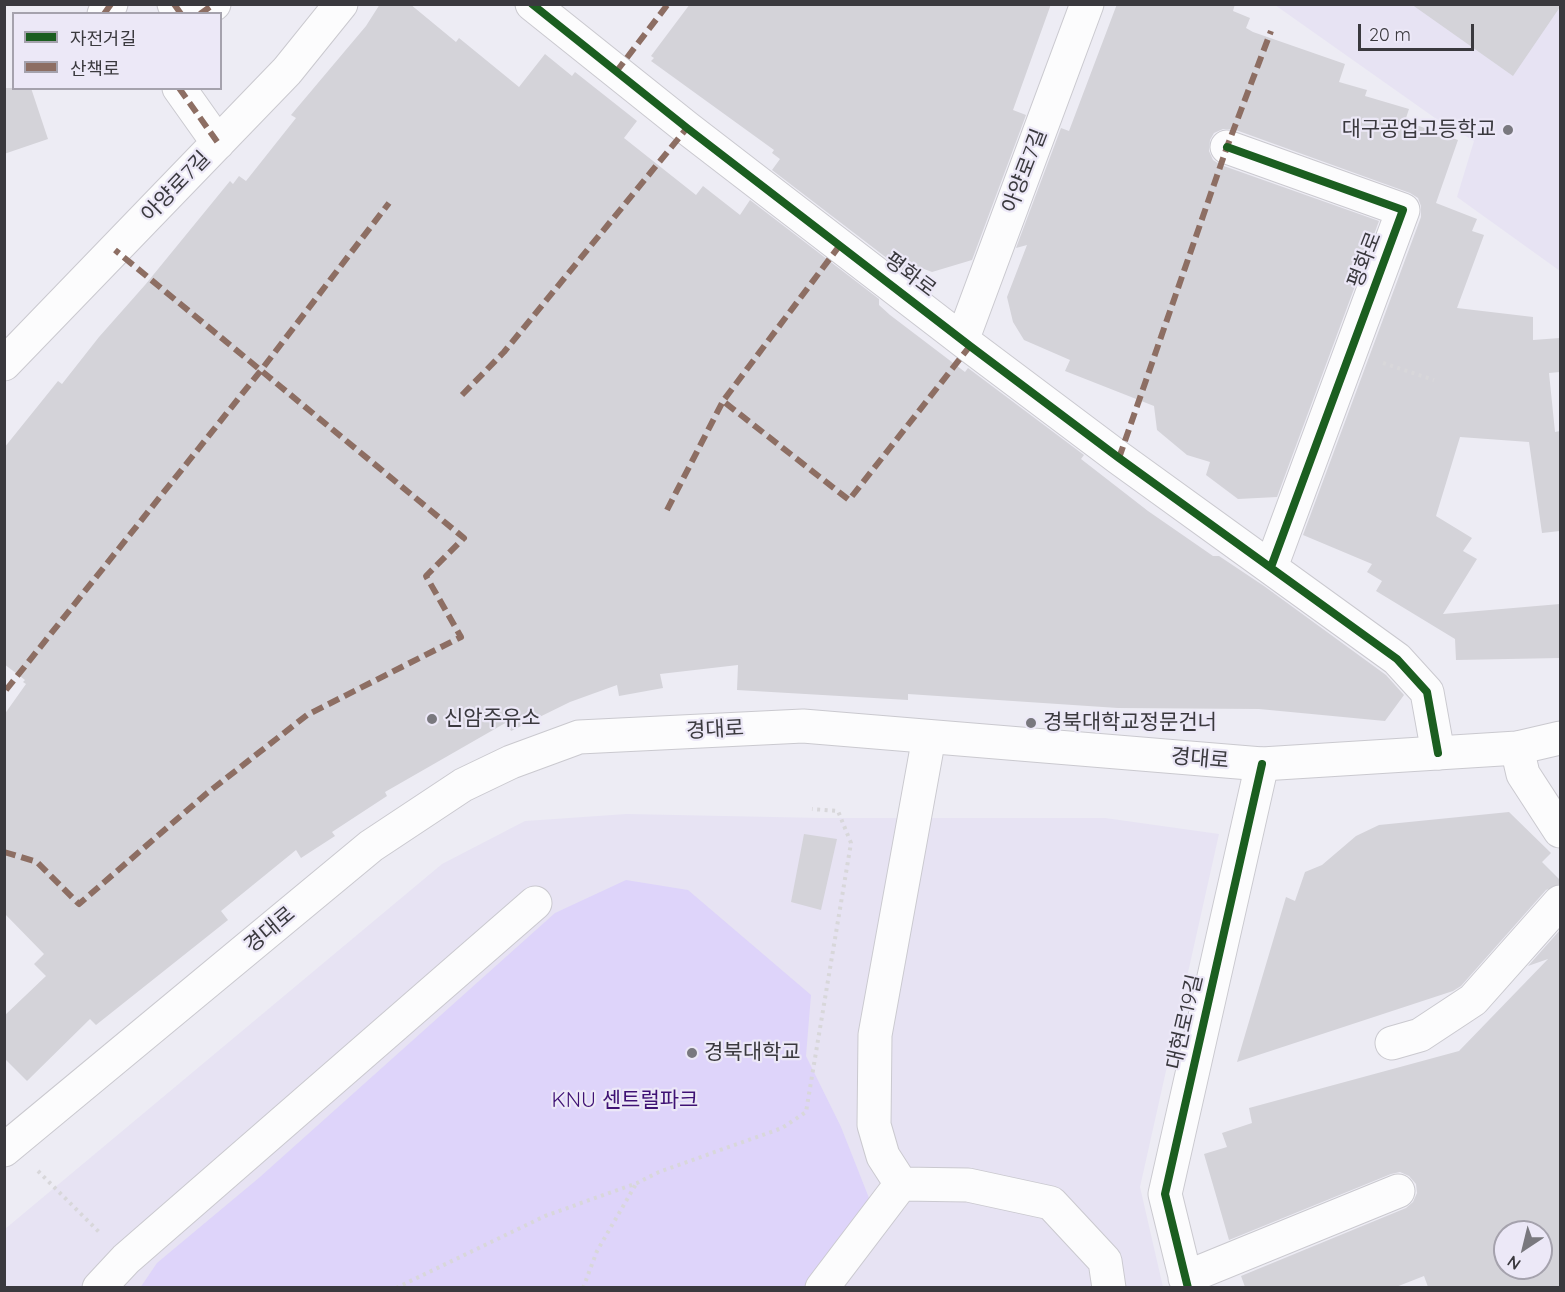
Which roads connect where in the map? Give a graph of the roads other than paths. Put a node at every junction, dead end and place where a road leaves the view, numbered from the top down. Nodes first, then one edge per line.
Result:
1 (341, 4) edge
2 (532, 4) edge
3 (1088, 4) edge
4 (180, 90) edge
5 (218, 143) junction
6 (1227, 147) dead end
7 (963, 338) junction
8 (4, 364) edge
9 (1271, 567) junction
10 (928, 737) junction
11 (1560, 738) edge
12 (1517, 748) junction
13 (1438, 753) junction
14 (1262, 764) junction
15 (1560, 831) edge
16 (1560, 902) edge
17 (535, 903) dead end
18 (1392, 1043) dead end
19 (4, 1150) edge
20 (901, 1184) junction
21 (1398, 1191) dead end
22 (1187, 1283) edge
23 (99, 1287) edge
24 (822, 1287) edge
25 (1109, 1287) edge

1 - 5 street, 아양로7길
2 - 7 street, 평화로
3 - 7 street, 아양로7길
4 - 5 street
5 - 8 street, 아양로7길
6 - 9 street, 평화로
7 - 9 street, 평화로
9 - 13 street, 평화로
10 - 14 street, 경대로
10 - 19 street, 경대로
10 - 20 street
11 - 12 street, 경대로
12 - 13 street, 경대로
12 - 15 street
13 - 14 street, 경대로
14 - 22 street, 대현로19길
16 - 18 street
17 - 23 street
20 - 24 street
20 - 25 street
21 - 22 street

